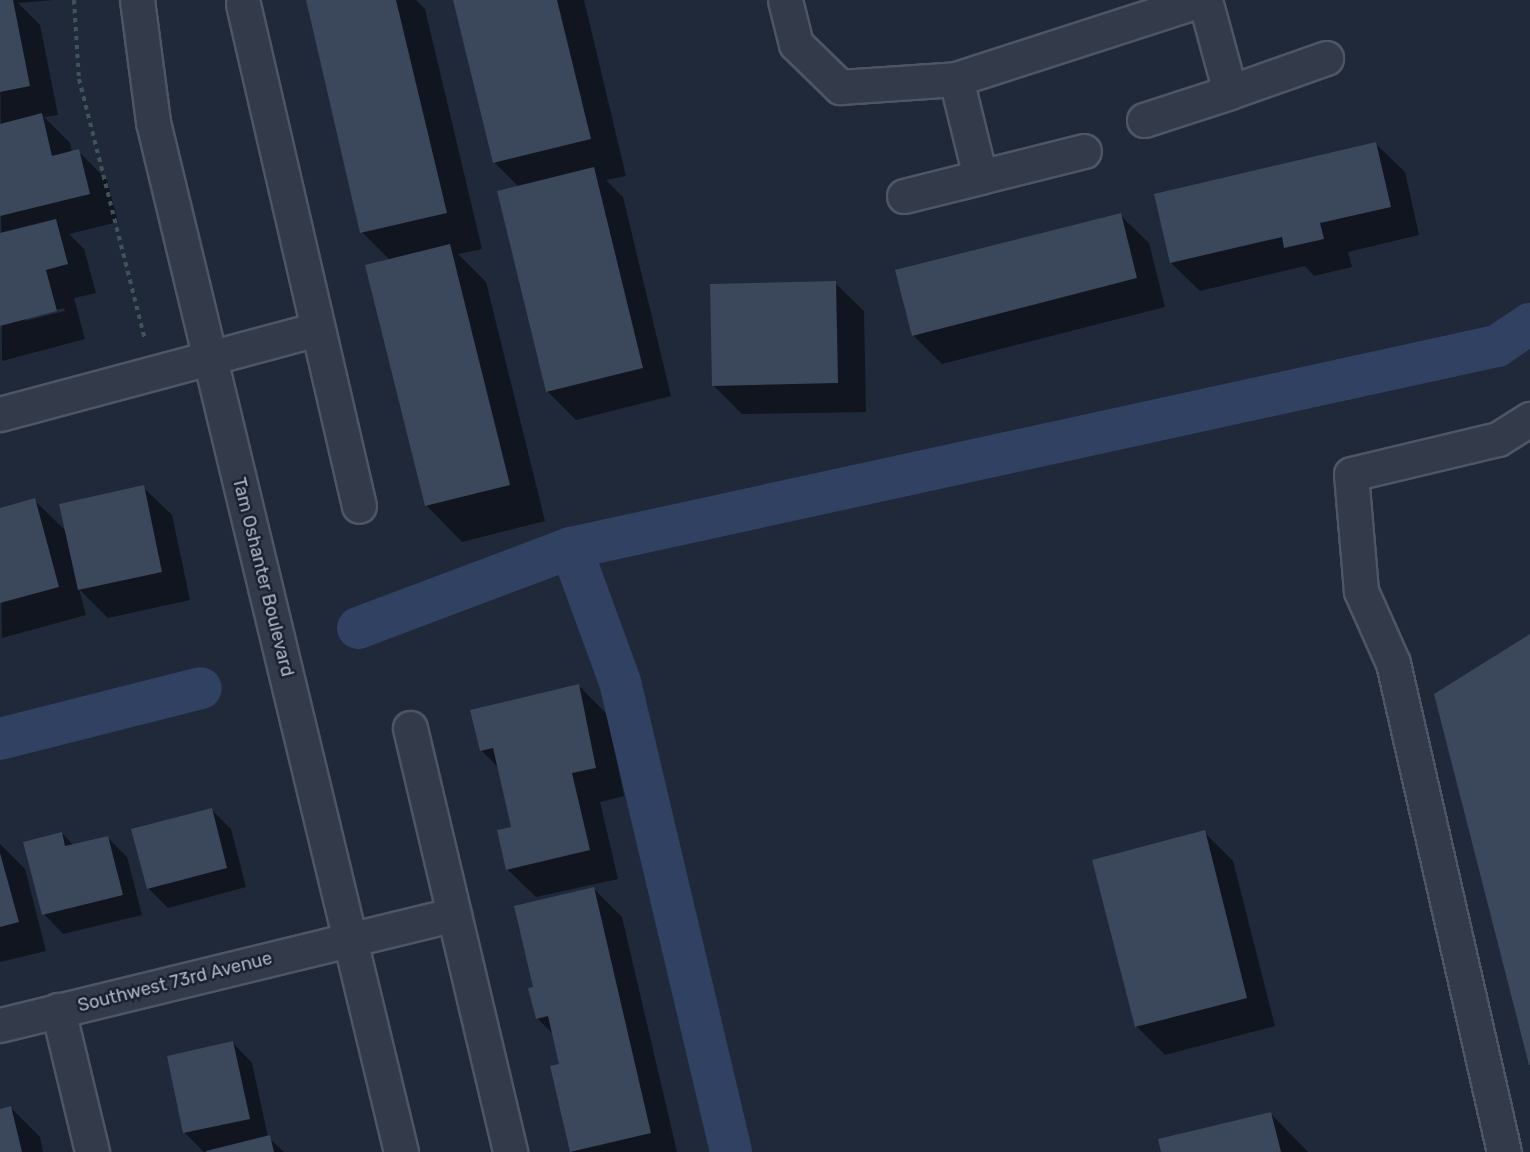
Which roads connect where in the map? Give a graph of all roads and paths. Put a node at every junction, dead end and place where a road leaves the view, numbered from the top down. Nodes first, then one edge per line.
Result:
1 (74, 0) edge
2 (137, 0) edge
3 (785, 0) edge
4 (1203, 0) edge
5 (243, 4) dead end
6 (1326, 58) dead end
7 (956, 79) junction
8 (1230, 92) junction
9 (1144, 120) dead end
10 (1084, 151) dead end
11 (980, 177) junction
12 (904, 196) dead end
13 (318, 329) junction
14 (210, 359) junction
15 (153, 374) junction
16 (0, 414) edge
17 (1530, 419) edge
18 (359, 506) dead end
19 (410, 728) dead end
20 (454, 914) junction
21 (350, 939) junction
22 (58, 1010) junction
23 (0, 1025) edge
24 (92, 1152) edge
25 (401, 1152) edge
26 (510, 1152) edge
27 (1504, 1152) edge

1 - 15 path
2 - 14 street, Tam Oshanter Boulevard
3 - 7 street
4 - 7 street
4 - 8 street
5 - 13 street
6 - 8 street
7 - 11 street
8 - 9 street
10 - 11 street
11 - 12 street
13 - 14 street
13 - 18 street
14 - 15 street
14 - 21 street, Tam Oshanter Boulevard
15 - 16 street
17 - 27 street
19 - 20 street
20 - 21 street, Southwest 73rd Avenue
20 - 26 street
21 - 22 street, Southwest 73rd Avenue
21 - 25 street, Tam Oshanter Boulevard
22 - 23 street, Southwest 73rd Avenue
22 - 24 street

